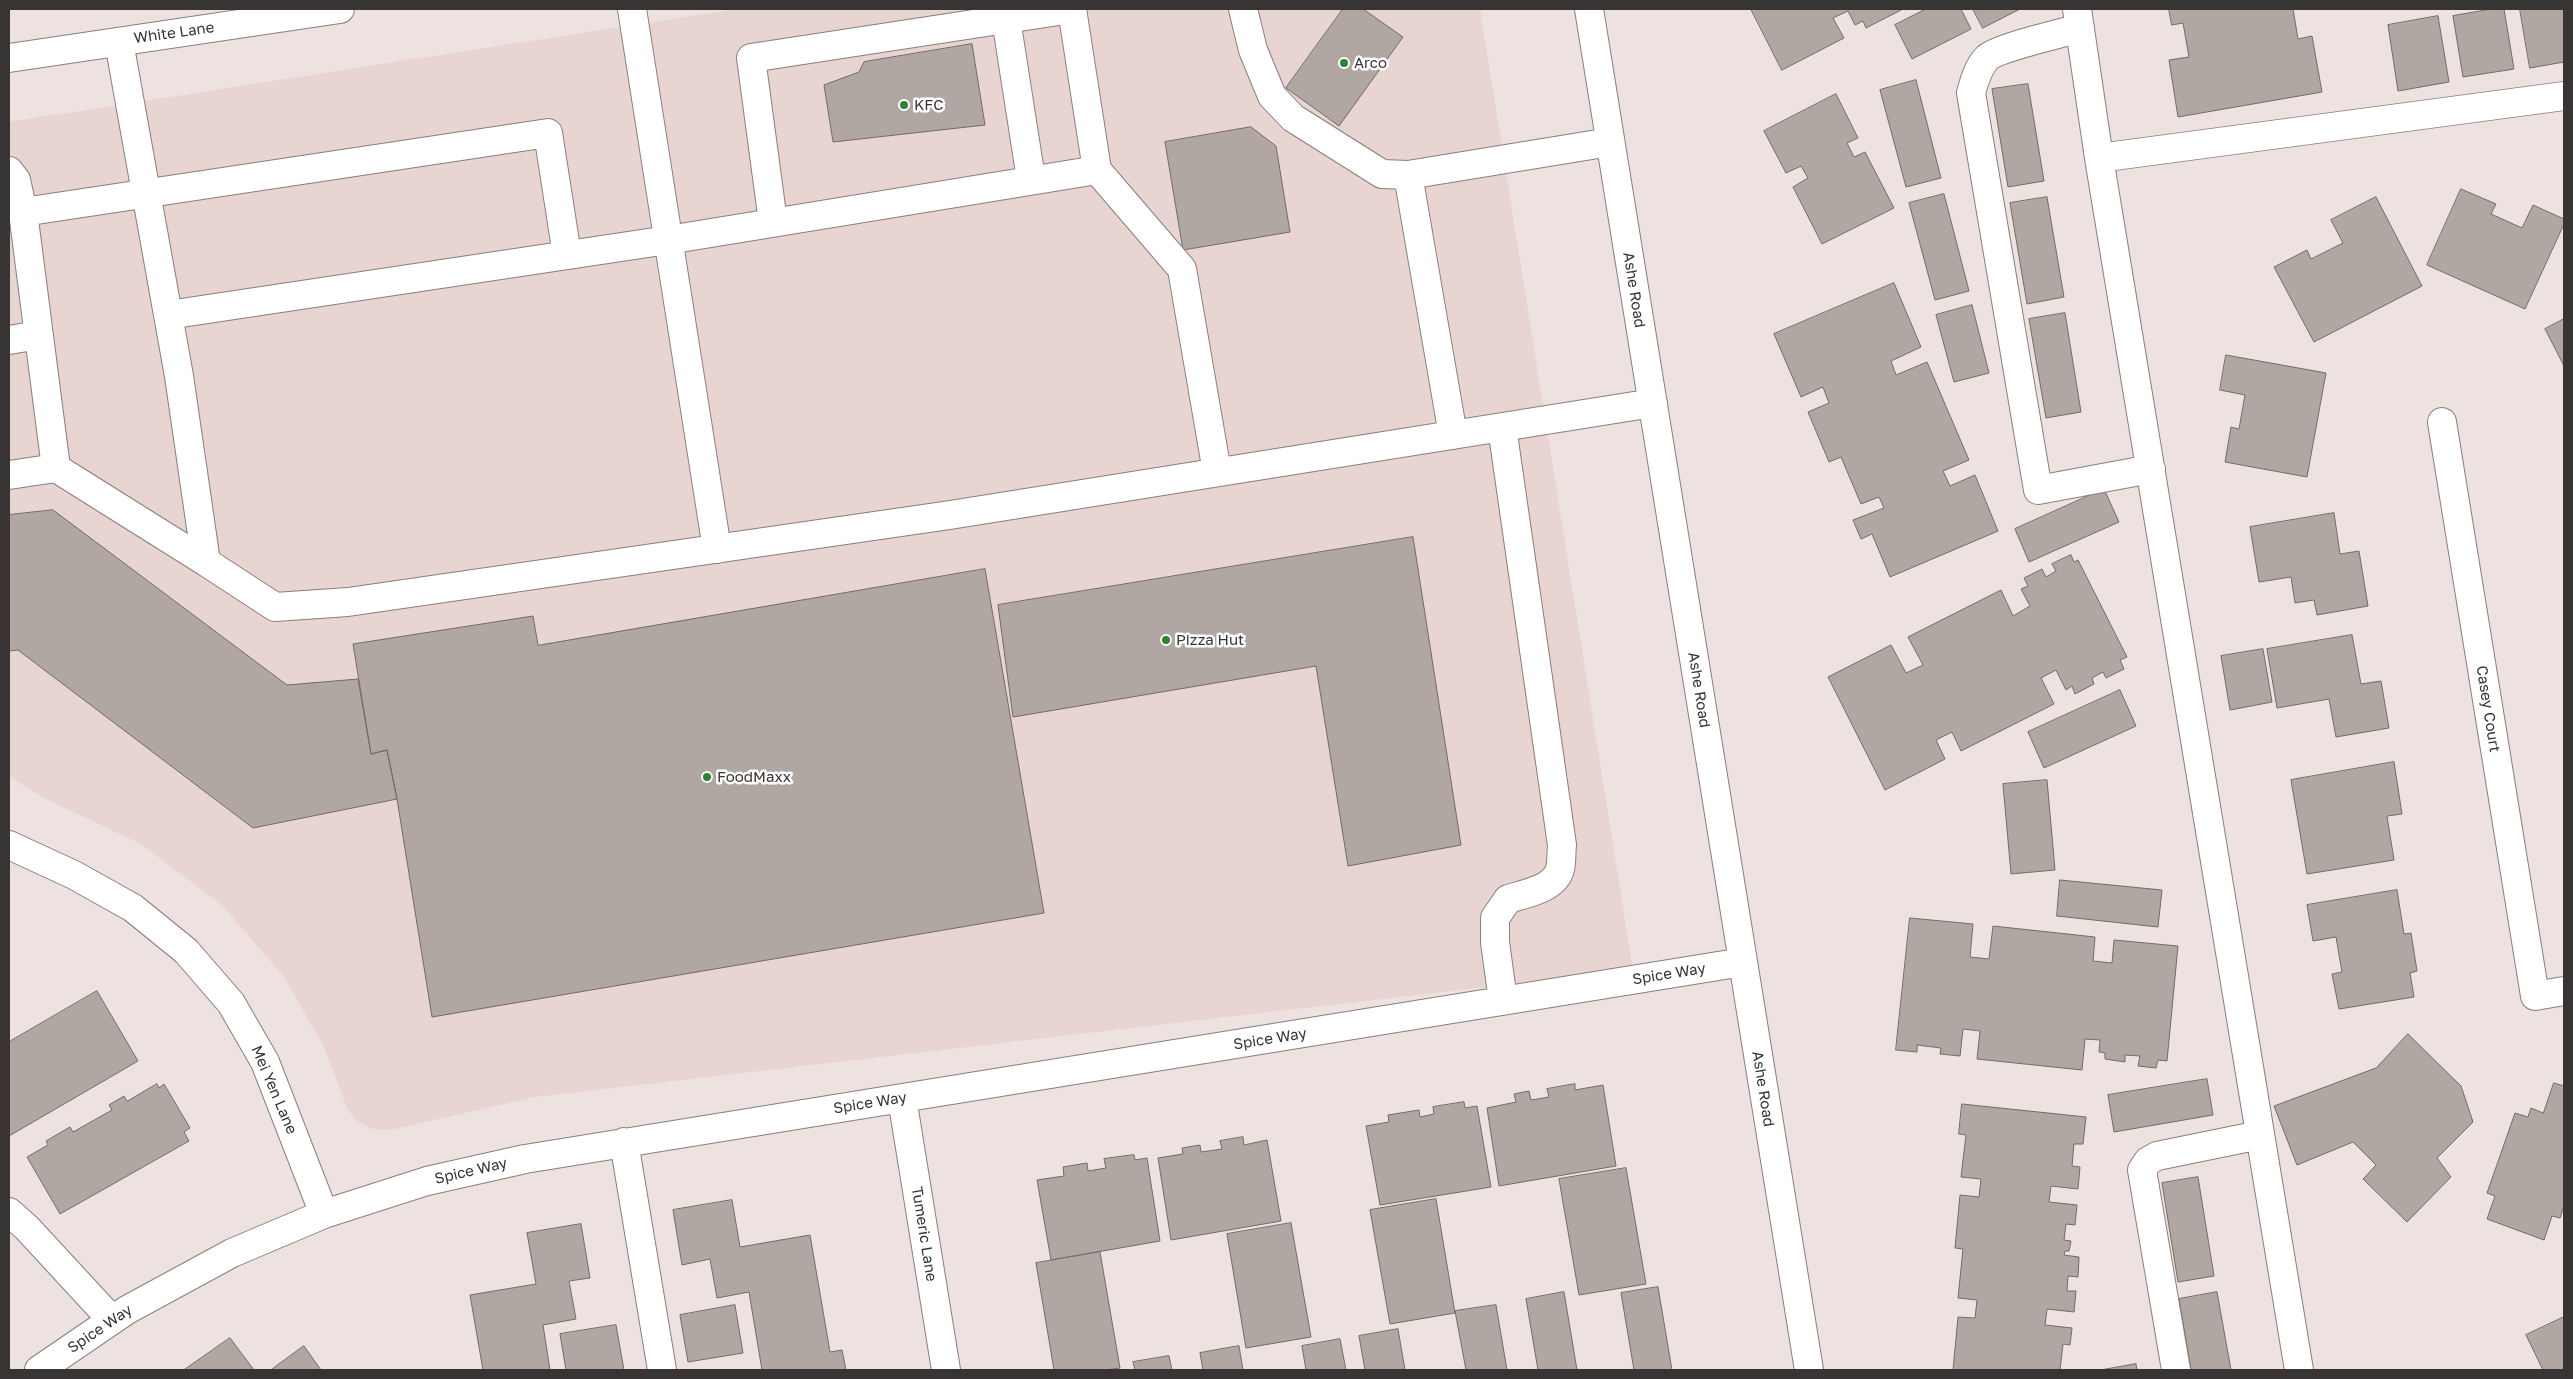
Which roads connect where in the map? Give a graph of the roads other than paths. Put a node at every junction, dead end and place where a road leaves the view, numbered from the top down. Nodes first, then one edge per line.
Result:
1 (298, 9) edge
2 (340, 9) edge
3 (632, 9) edge
4 (1243, 9) edge
5 (1589, 9) edge
6 (1006, 19) junction
7 (2078, 19) edge
8 (265, 20) junction
9 (119, 42) junction
10 (9, 58) edge
11 (2564, 96) edge
12 (1610, 142) junction
13 (2099, 158) junction
14 (1097, 170) junction
15 (9, 171) edge
16 (1408, 174) junction
17 (1031, 179) junction
18 (146, 193) junction
19 (23, 212) junction
20 (772, 222) junction
21 (668, 240) junction
22 (566, 255) junction
23 (168, 315) junction
24 (39, 335) junction
25 (9, 340) edge
26 (1653, 404) junction
27 (2442, 422) dead end
28 (1502, 427) junction
29 (1453, 435) junction
30 (56, 468) junction
31 (2151, 469) junction
32 (1217, 472) junction
33 (9, 475) edge
34 (717, 549) junction
35 (206, 562) junction
36 (9, 845) edge
37 (1743, 962) junction
38 (2564, 991) edge
39 (1503, 1001) junction
40 (902, 1098) junction
41 (2260, 1135) junction
42 (624, 1142) junction
43 (9, 1212) edge
44 (324, 1214) junction
45 (112, 1320) junction
46 (39, 1370) edge
47 (662, 1370) edge
48 (946, 1370) edge
49 (1809, 1370) edge
50 (2176, 1370) edge
51 (2299, 1370) edge

1 - 8 street
2 - 8 street, White Lane
3 - 21 street
4 - 16 street
5 - 12 street, Ashe Road
6 - 14 street
6 - 17 street
6 - 20 street
7 - 13 street
7 - 31 street
8 - 9 street, White Lane
9 - 10 street, White Lane
9 - 18 street
11 - 13 street
12 - 16 street
12 - 26 street, Ashe Road
13 - 31 street
14 - 17 street
14 - 32 street
15 - 19 street
16 - 29 street
17 - 20 street
18 - 19 street
18 - 22 street
18 - 23 street
19 - 24 street
20 - 21 street
21 - 22 street
21 - 34 street
22 - 23 street
23 - 35 street
24 - 25 street
24 - 30 street
26 - 28 street
26 - 37 street, Ashe Road
27 - 38 street, Casey Court
28 - 29 street
28 - 39 street
29 - 32 street
30 - 33 street
30 - 35 street
31 - 41 street
32 - 34 street
34 - 35 street
36 - 44 street, Mei Yen Lane
37 - 39 street, Spice Way
37 - 49 street, Ashe Road
39 - 40 street, Spice Way
40 - 42 street, Spice Way
40 - 48 street, Tumeric Lane
41 - 50 street
41 - 51 street
42 - 44 street, Spice Way
42 - 47 street
43 - 45 street
44 - 45 street, Spice Way
45 - 46 street, Spice Way

